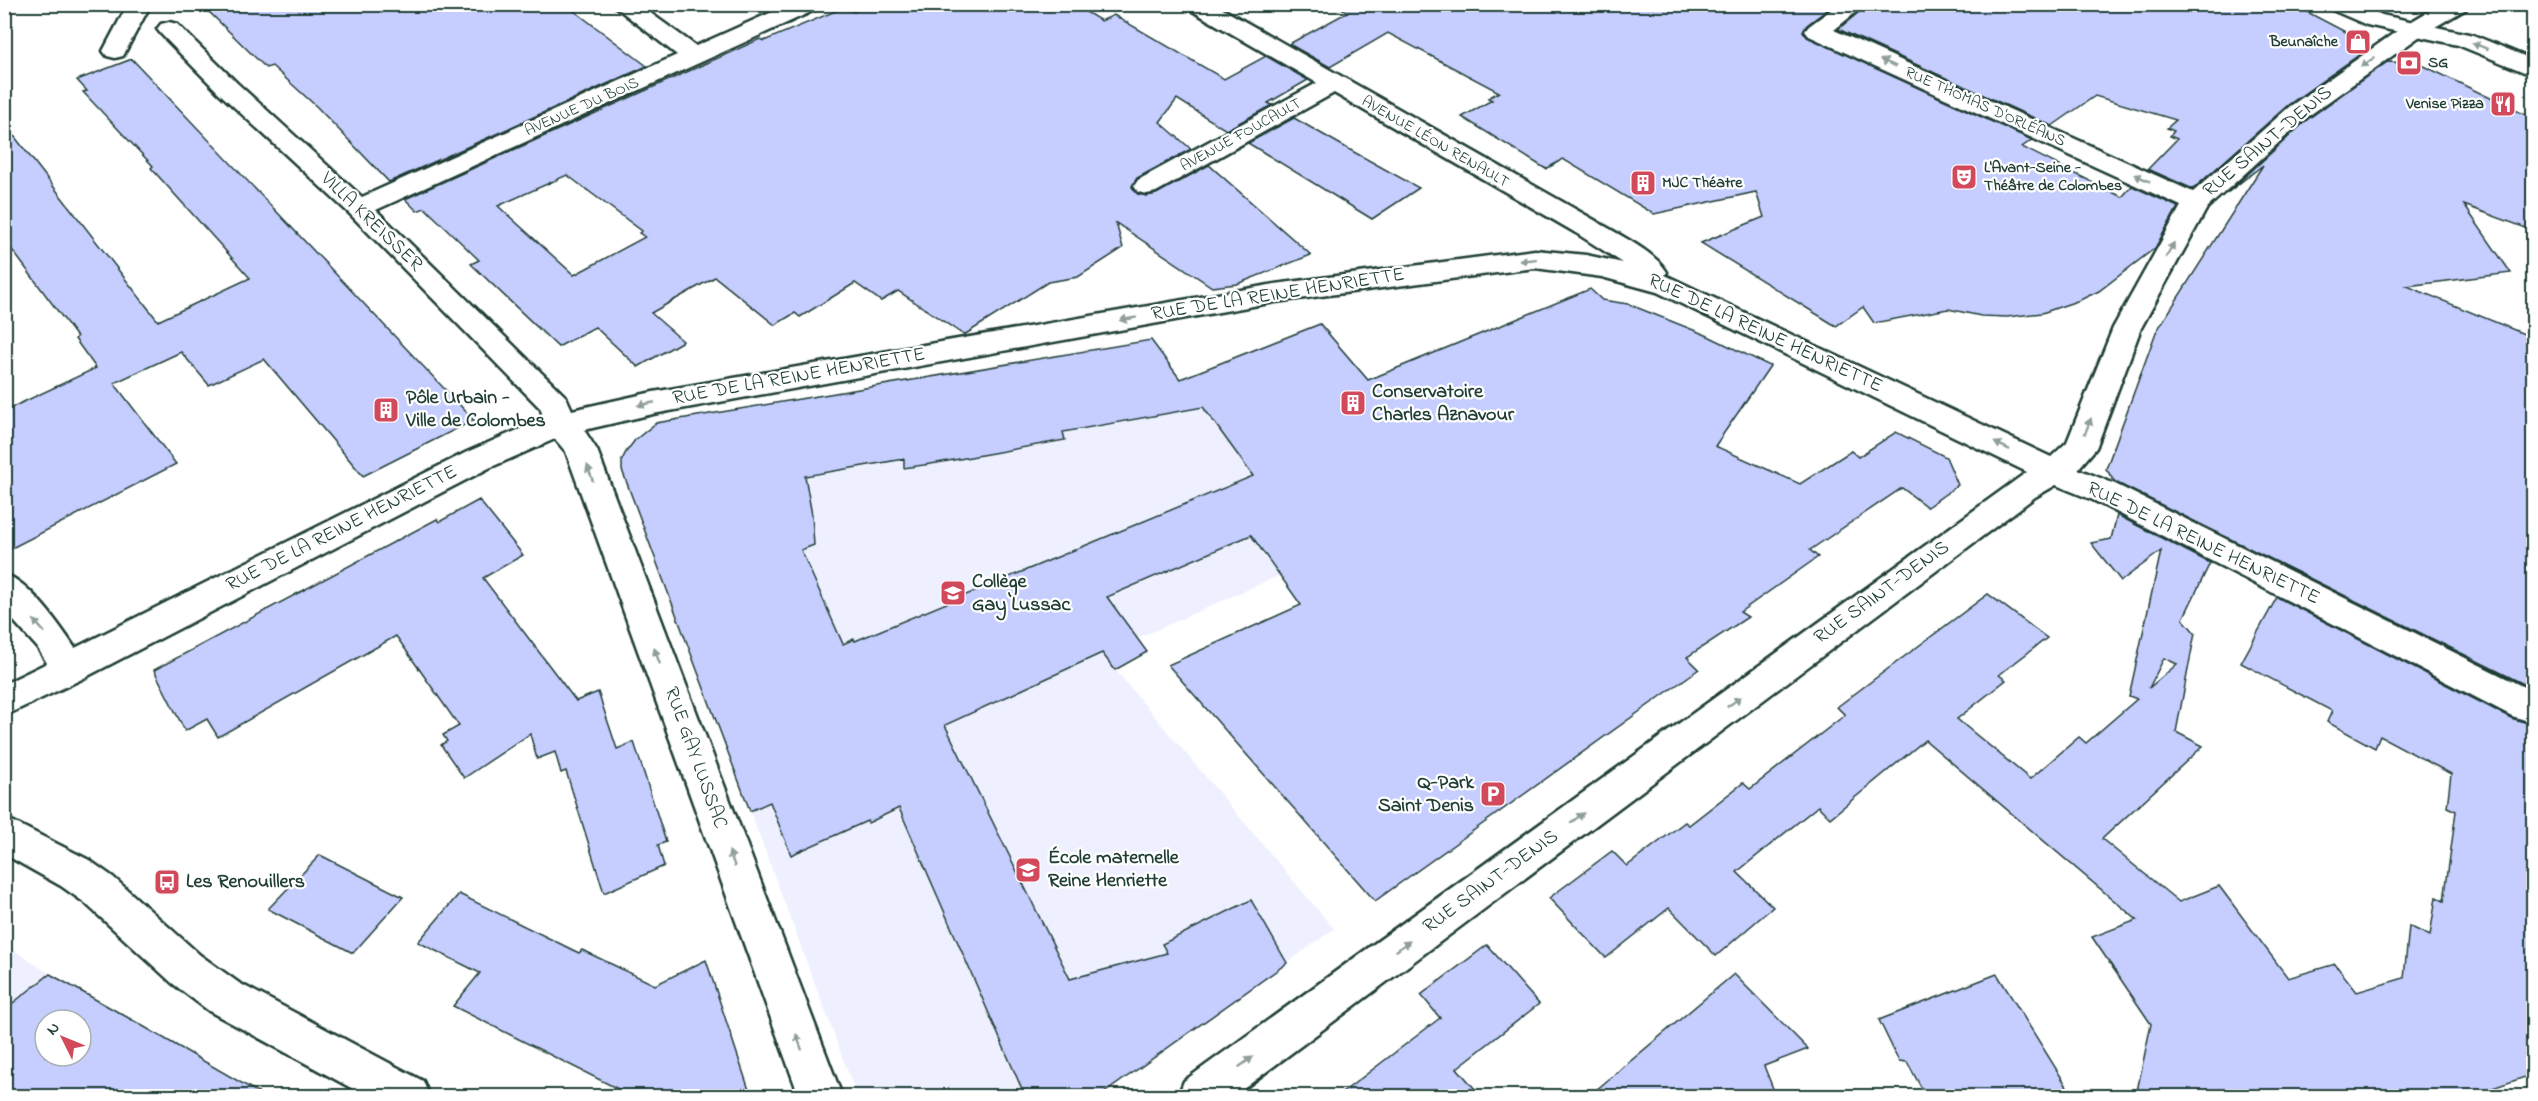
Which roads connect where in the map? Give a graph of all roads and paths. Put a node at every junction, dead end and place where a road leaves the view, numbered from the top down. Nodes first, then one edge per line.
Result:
1 (140, 4) edge
2 (623, 4) edge
3 (1197, 4) edge
4 (1855, 4) edge
5 (2338, 4) edge
6 (2380, 4) edge
7 (2458, 4) edge
8 (805, 6) dead end
9 (169, 29) dead end
10 (2415, 29) junction
11 (115, 51) dead end
12 (694, 56) junction
13 (2534, 69) edge
14 (1334, 83) junction
15 (2534, 92) edge
16 (1147, 186) dead end
17 (2196, 202) junction
18 (359, 208) junction
19 (1561, 215) junction
20 (1560, 260) junction
21 (1667, 285) junction
22 (560, 424) junction
23 (2055, 472) junction
24 (4, 587) edge
25 (70, 669) junction
26 (4, 702) edge
27 (2526, 705) dead end
28 (4, 834) edge
29 (408, 1096) edge
30 (820, 1096) edge
31 (1199, 1096) edge

1 - 11 street
2 - 12 street
3 - 14 street, AVENUE LÉON RENAULT
17 -> 4 street, RUE THOMAS D'ORLÉANS
5 - 10 street
6 - 10 street
7 - 10 street, RUE SAINT-DENIS
8 - 12 street, AVENUE DU BOIS
9 - 18 street, VILLA KREISSER
13 -> 10 street
10 - 15 street
10 -> 17 street, RUE SAINT-DENIS
12 - 18 street, AVENUE DU BOIS
14 - 16 street, AVENUE FOUCAULT
14 - 19 street, AVENUE LÉON RENAULT
23 -> 17 street, RUE SAINT-DENIS
18 - 22 street, VILLA KREISSER
19 - 20 street
19 - 21 street, AVENUE LÉON RENAULT
20 - 21 street, RUE DE LA REINE HENRIETTE
20 -> 22 street, RUE DE LA REINE HENRIETTE
23 -> 21 street, RUE DE LA REINE HENRIETTE
22 - 25 street, RUE DE LA REINE HENRIETTE
30 -> 22 street, RUE GAY LUSSAC
23 - 27 street, RUE DE LA REINE HENRIETTE
31 -> 23 street, RUE SAINT-DENIS
25 -> 24 street
25 - 26 street, RUE DE LA REINE HENRIETTE
28 - 29 street

